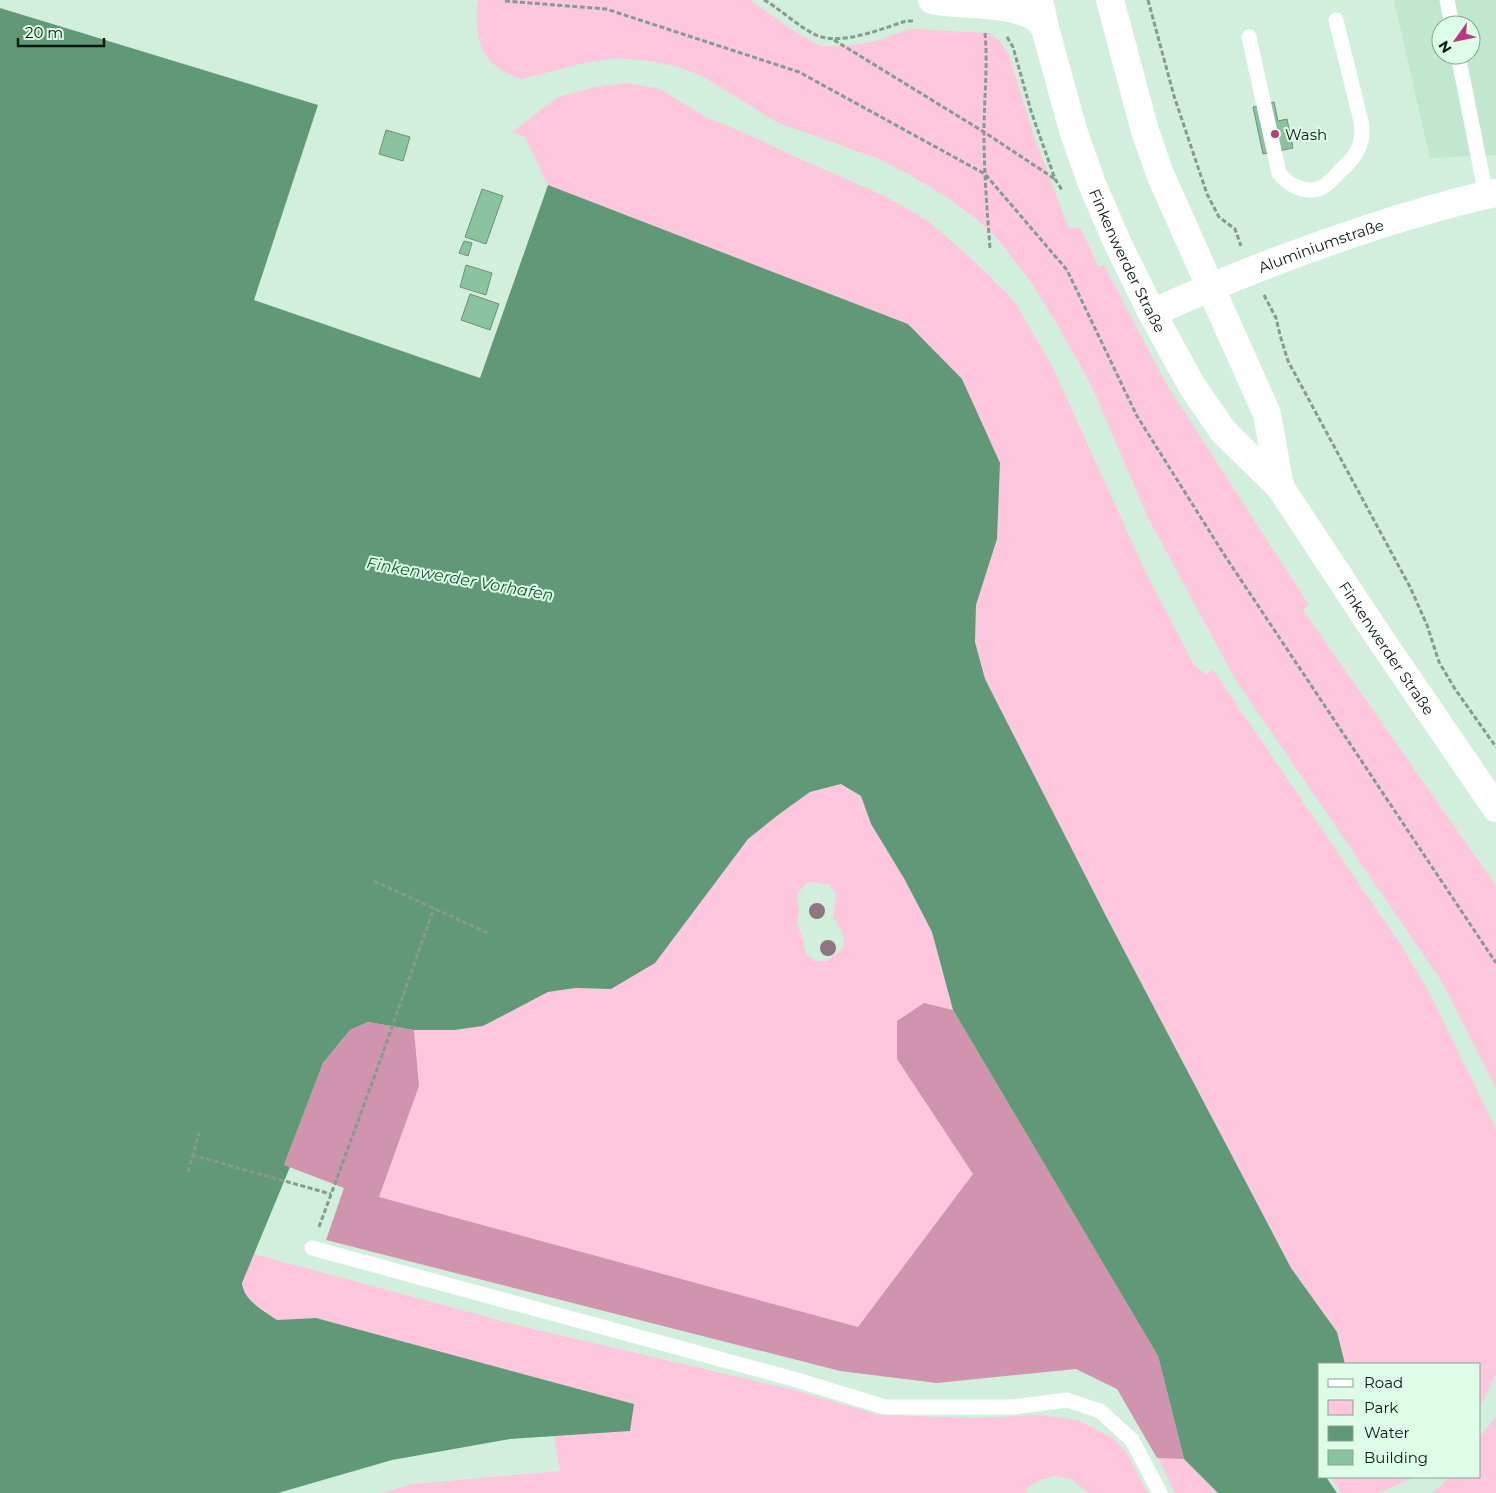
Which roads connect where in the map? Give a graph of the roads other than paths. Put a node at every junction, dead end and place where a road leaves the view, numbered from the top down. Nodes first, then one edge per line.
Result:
1 (932, 0) edge
2 (1039, 0) edge
3 (1447, 0) edge
4 (1108, 5) edge
5 (1450, 15) edge
6 (1336, 20) dead end
7 (1045, 28) junction
8 (1249, 37) dead end
9 (1460, 65) edge
10 (1491, 194) edge
11 (1209, 287) junction
12 (1152, 313) junction
13 (1280, 487) junction
14 (1496, 808) edge
15 (312, 1248) road end
16 (1160, 1493) edge

1 - 7 main road
2 - 7 main road, Finkenwerder Straße
3 - 5 lane
4 - 11 main road, Finkenwerder Straße
6 - 8 lane
7 - 12 main road, Finkenwerder Straße
9 - 10 lane
10 - 11 main road, Aluminiumstraße
11 - 12 main road, Aluminiumstraße
11 - 13 main road, Finkenwerder Straße
12 - 13 main road, Finkenwerder Straße
13 - 14 main road, Finkenwerder Straße
15 - 16 lane

